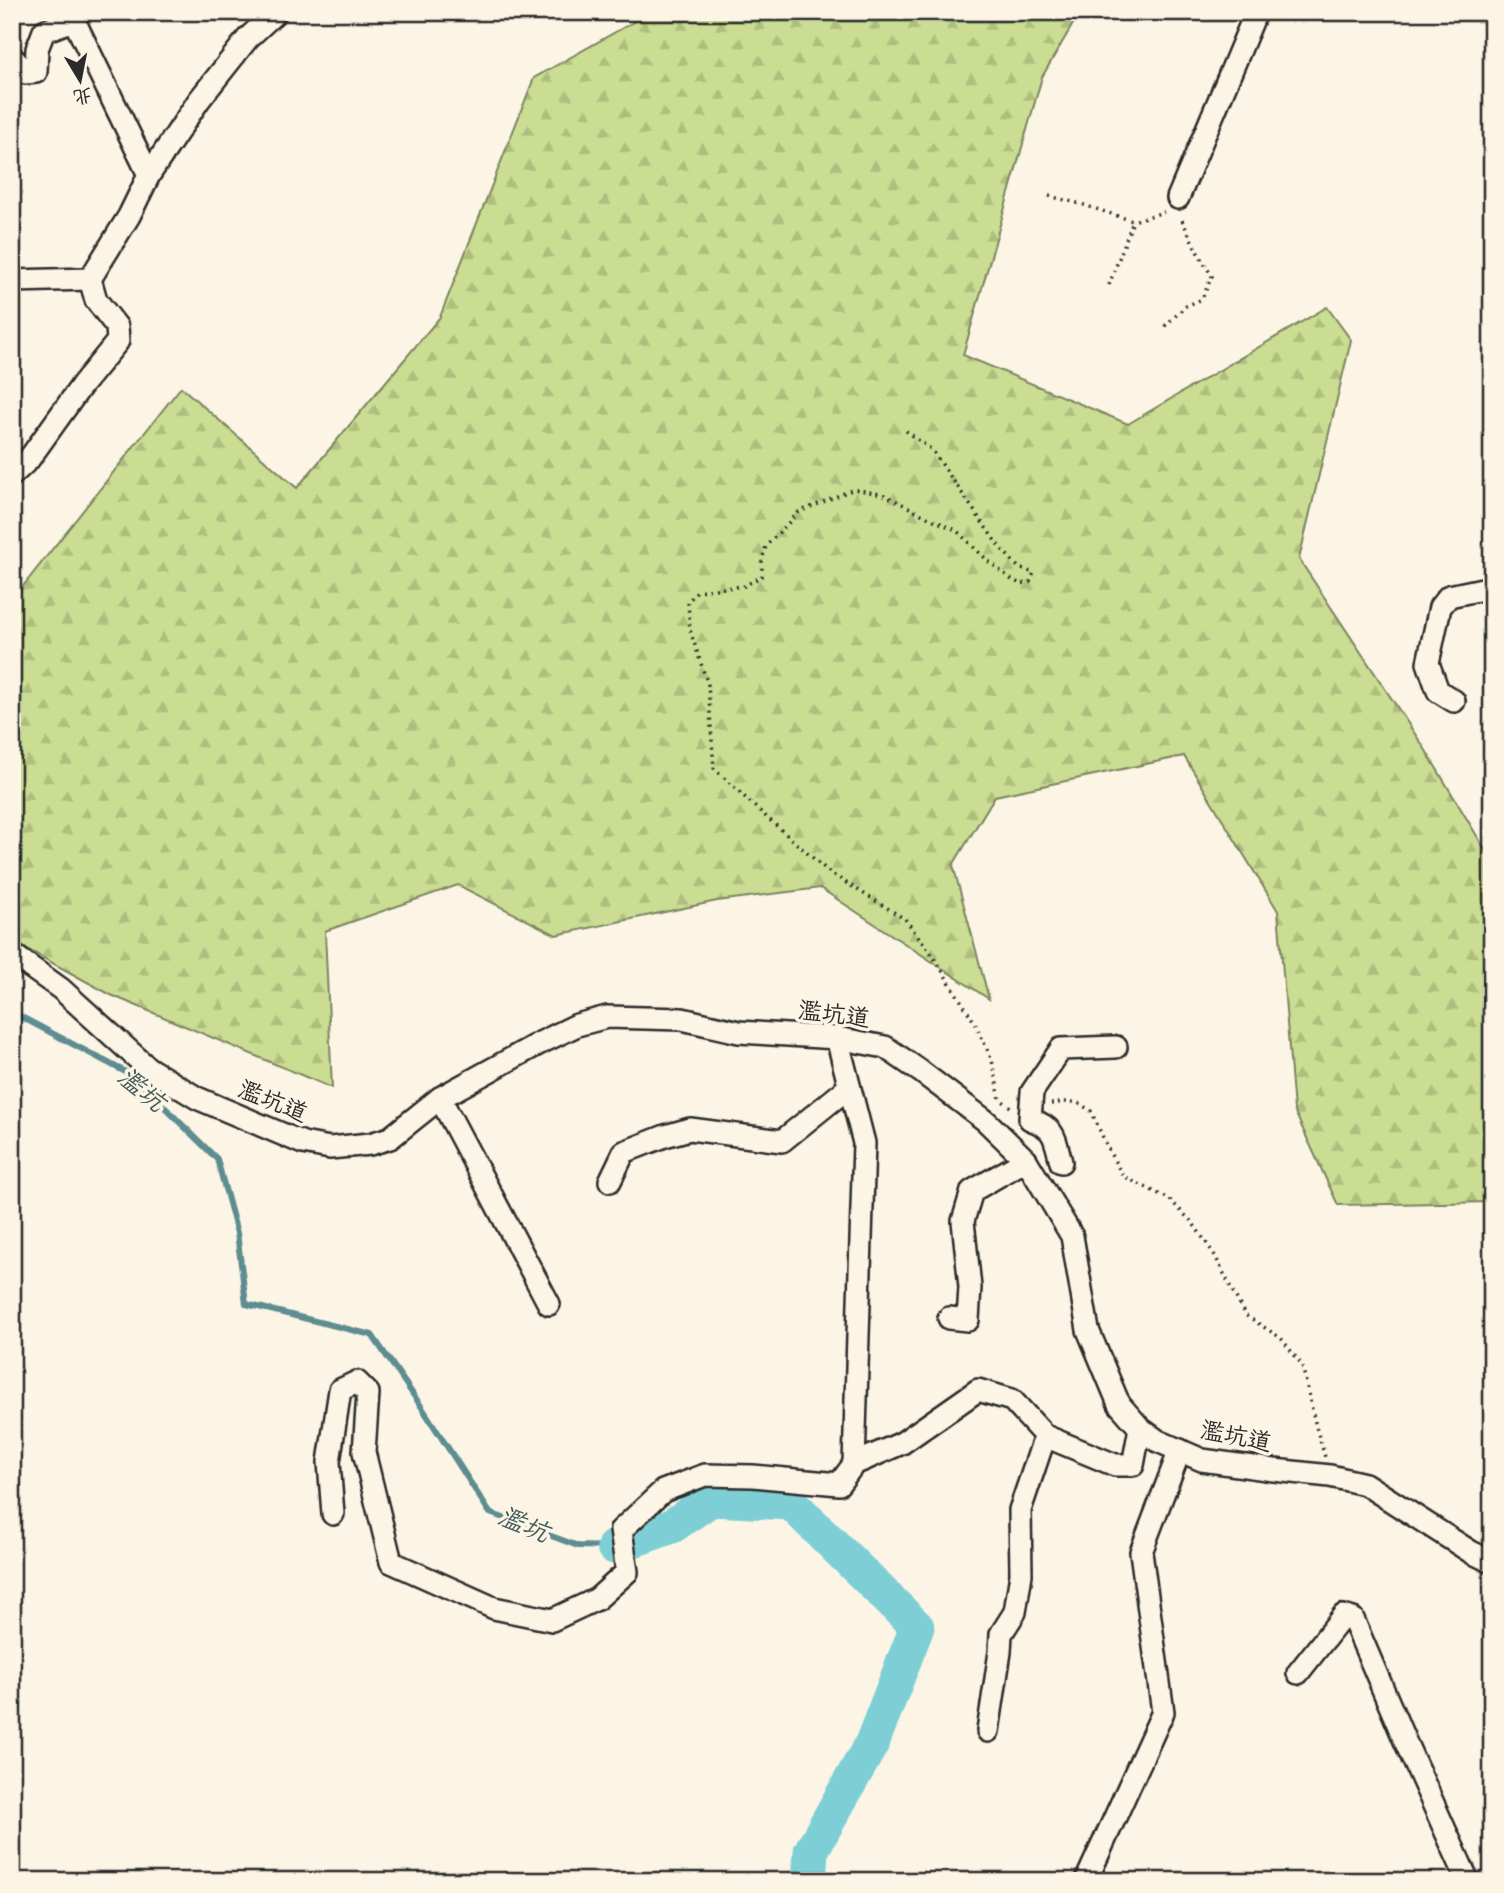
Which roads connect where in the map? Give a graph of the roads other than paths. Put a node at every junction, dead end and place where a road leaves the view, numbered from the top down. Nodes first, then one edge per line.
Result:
1 (276, 12) edge
2 (1255, 12) edge
3 (72, 16) edge
4 (12, 57) edge
5 (149, 175) junction
6 (1177, 203) road end
7 (90, 279) junction
8 (12, 281) edge
9 (12, 475) edge
10 (1492, 587) edge
11 (1454, 701) dead end
12 (12, 954) edge
13 (838, 1038) junction
14 (1116, 1047) dead end
15 (849, 1087) junction
16 (440, 1098) junction
17 (1026, 1160) junction
18 (1061, 1162) dead end
19 (610, 1181) dead end
20 (550, 1304) dead end
21 (949, 1318) dead end
22 (1140, 1428) junction
23 (1045, 1436) junction
24 (1180, 1450) junction
25 (854, 1464) junction
26 (332, 1514) dead end
27 (1492, 1562) edge
28 (1298, 1673) dead end
29 (988, 1731) dead end
30 (1086, 1881) edge
31 (1468, 1881) edge

1 - 5 street
2 - 6 street
3 - 4 street
3 - 5 street
5 - 7 street
7 - 8 street
7 - 9 street
10 - 11 street
12 - 16 street, 濫坑道
13 - 15 street
13 - 16 street, 濫坑道
13 - 17 street, 濫坑道
14 - 18 street
15 - 19 street
15 - 25 street
16 - 20 street
17 - 21 street
17 - 22 street, 濫坑道
22 - 23 street
22 - 24 street, 濫坑道
23 - 25 street
23 - 29 street
24 - 27 street, 濫坑道
24 - 30 street
25 - 26 street
28 - 31 street

